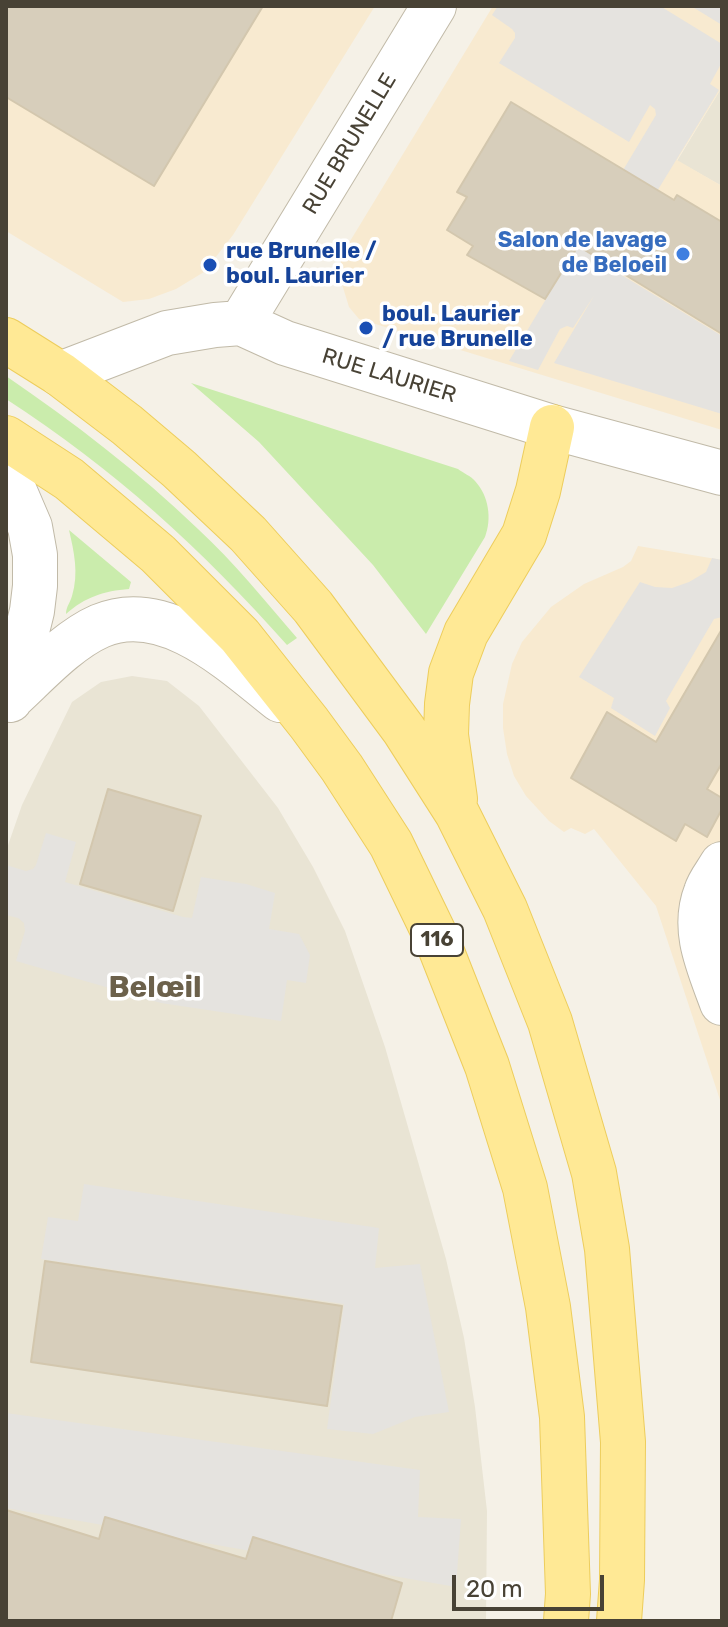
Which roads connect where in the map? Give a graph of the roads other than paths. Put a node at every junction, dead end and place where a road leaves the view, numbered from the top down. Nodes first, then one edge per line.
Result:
1 (434, 6) edge
2 (241, 323) junction
3 (6, 340) edge
4 (60, 374) junction
5 (552, 427) junction
6 (6, 438) edge
7 (6, 471) edge
8 (722, 473) edge
9 (9, 702) edge
10 (309, 723) junction
11 (457, 813) junction
12 (722, 864) edge
13 (722, 1003) edge
14 (620, 1601) edge
15 (567, 1607) edge

1 - 2 street, RUE BRUNELLE
2 - 4 street, RUE LAURIER
2 - 5 street, RUE LAURIER
3 - 4 main road
4 - 11 main road
5 - 8 street, RUE LAURIER
5 - 11 main road
6 - 10 main road, 116
7 - 9 street
9 - 10 street
10 - 15 main road, 116
11 - 14 main road
12 - 13 street

